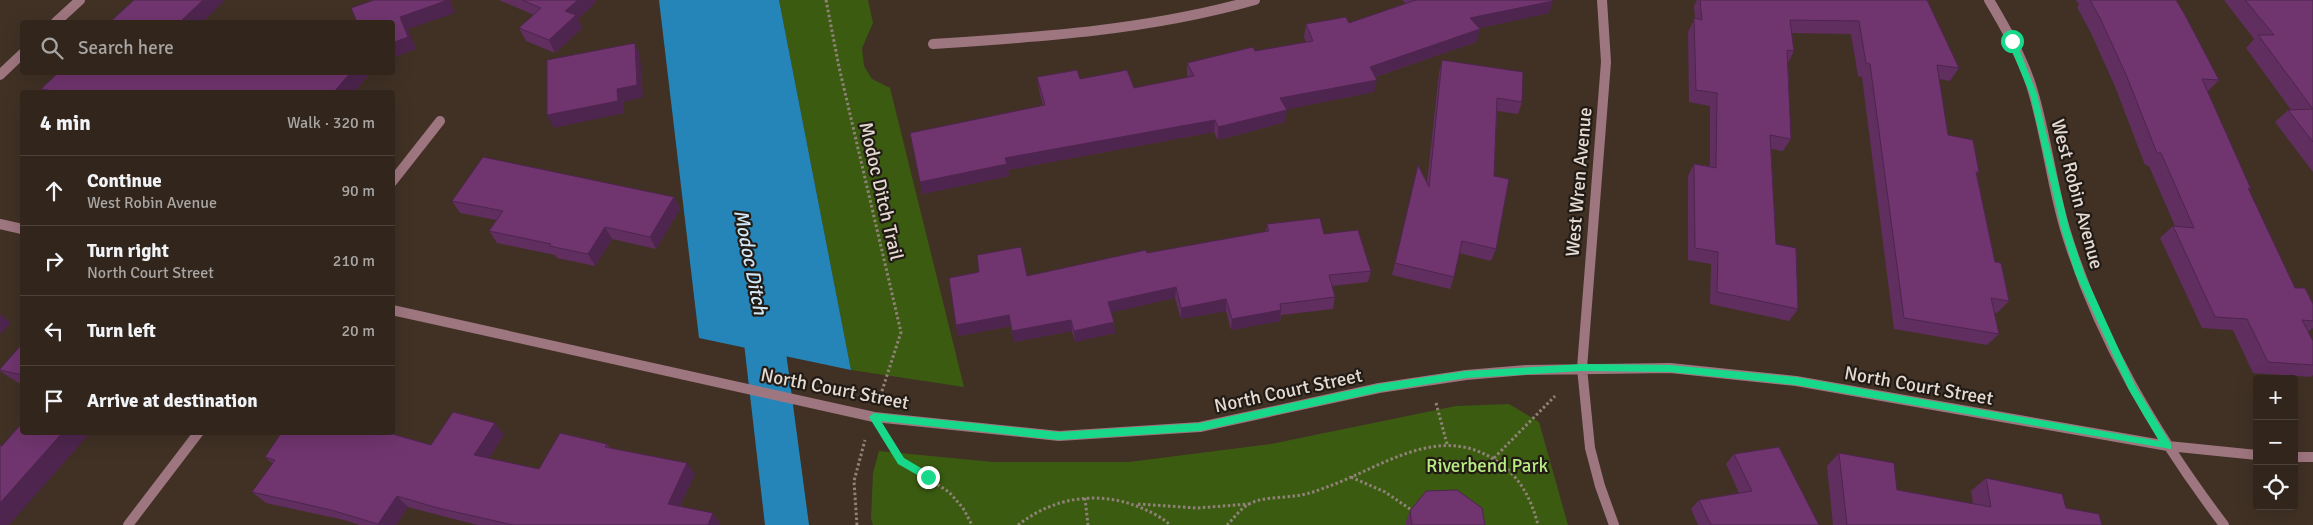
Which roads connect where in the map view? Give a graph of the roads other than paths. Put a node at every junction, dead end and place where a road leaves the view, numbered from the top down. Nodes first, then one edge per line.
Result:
1 (80, 0) edge
2 (1255, 0) edge
3 (1602, 0) edge
4 (1989, 0) edge
5 (58, 20) edge
6 (934, 44) dead end
7 (20, 56) edge
8 (0, 75) edge
9 (440, 121) dead end
10 (395, 178) edge
11 (0, 224) edge
12 (20, 229) edge
13 (395, 311) edge
14 (1582, 368) junction
15 (197, 435) edge
16 (2168, 446) junction
17 (2253, 455) edge
18 (2298, 457) edge
19 (2313, 457) edge
20 (128, 525) edge
21 (1614, 525) edge
22 (2224, 525) edge

1 - 5 street
2 - 6 street
3 - 14 street, West Wren Avenue
4 - 16 street, West Robin Avenue
7 - 8 street
9 - 10 street
11 - 12 street
13 - 14 street, North Court Street
14 - 16 street, North Court Street
14 - 21 street, West Wren Avenue
15 - 20 street
16 - 17 street, North Court Street
16 - 22 street, West Robin Avenue
18 - 19 street

